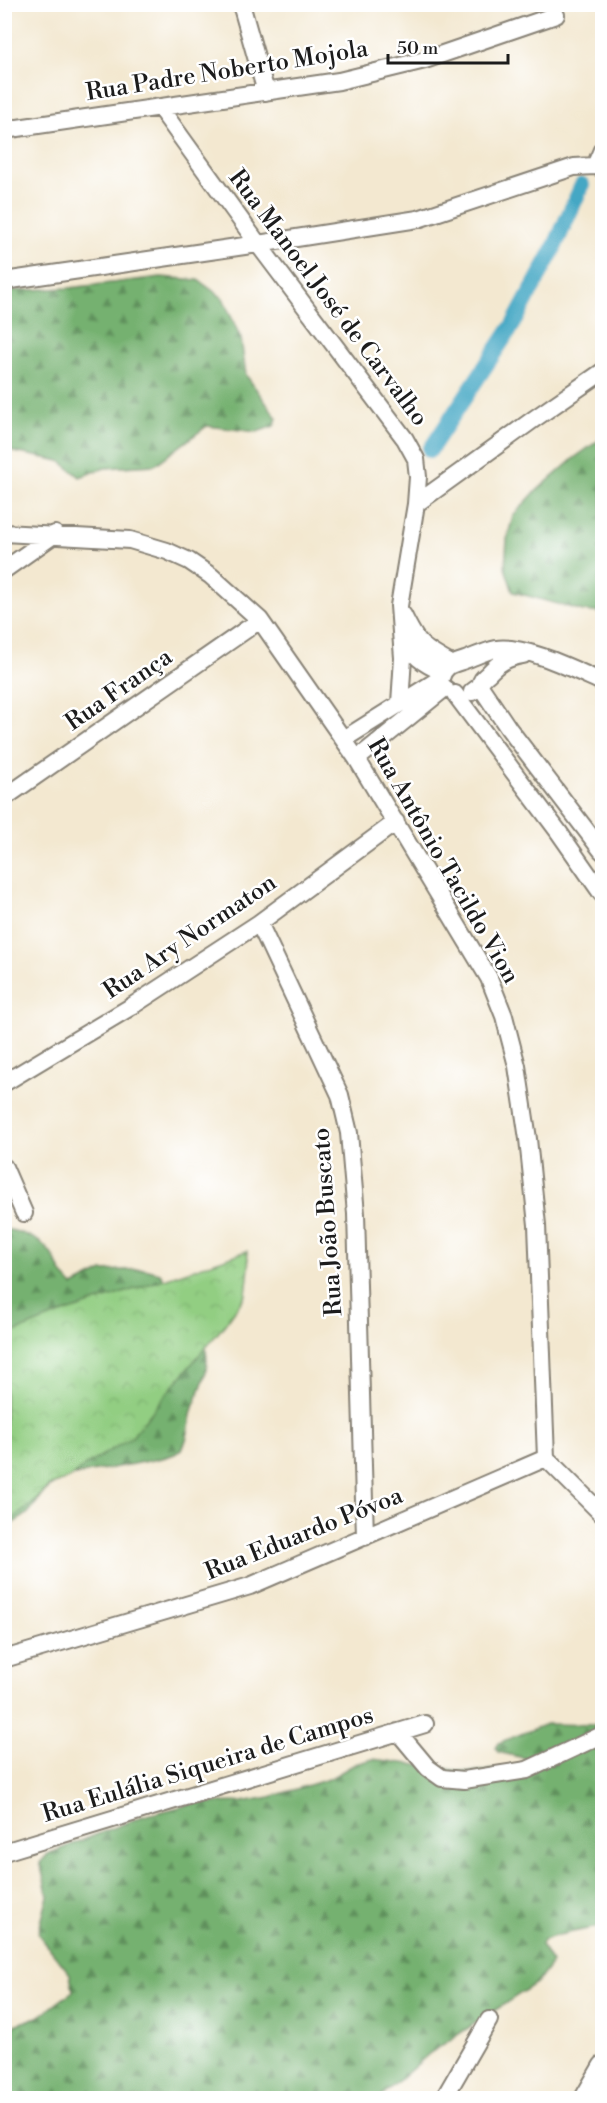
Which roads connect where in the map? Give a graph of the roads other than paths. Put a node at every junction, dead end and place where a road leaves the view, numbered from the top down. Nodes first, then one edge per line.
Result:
1 (241, 4) edge
2 (556, 15) dead end
3 (266, 92) junction
4 (160, 108) junction
5 (4, 130) edge
6 (603, 150) edge
7 (593, 167) edge
8 (258, 244) junction
9 (4, 280) edge
10 (603, 372) edge
11 (416, 504) junction
12 (4, 533) edge
13 (54, 534) junction
14 (4, 570) edge
15 (399, 606) junction
16 (260, 620) junction
17 (401, 636) junction
18 (530, 654) junction
19 (449, 676) junction
20 (603, 682) edge
21 (480, 684) junction
22 (400, 703) junction
23 (344, 739) junction
24 (357, 759) junction
25 (4, 798) edge
26 (396, 822) junction
27 (603, 851) edge
28 (603, 894) edge
29 (259, 923) junction
30 (4, 1083) edge
31 (4, 1167) edge
32 (24, 1213) dead end
33 (546, 1458) junction
34 (603, 1514) edge
35 (365, 1537) junction
36 (4, 1659) edge
37 (425, 1724) dead end
38 (398, 1732) junction
39 (602, 1735) edge
40 (4, 1852) edge
41 (489, 2020) dead end
42 (603, 2065) edge
43 (444, 2098) edge
44 (583, 2098) edge

1 - 3 street
2 - 3 street, Rua Padre Noberto Mojola
3 - 4 street, Rua Padre Noberto Mojola
4 - 5 street, Rua Padre Noberto Mojola
4 - 8 street, Rua Manoel José de Carvalho
6 - 7 street
7 - 8 street
8 - 9 street
8 - 11 street, Rua Manoel José de Carvalho
10 - 11 street
11 - 15 street, Rua Manoel José de Carvalho
12 - 13 street, Rua Antônio Tacildo Vion
13 - 14 street
13 - 16 street, Rua Antônio Tacildo Vion
15 - 17 street, Rua Manoel José de Carvalho
15 - 19 street
16 - 23 street, Rua Antônio Tacildo Vion
16 - 25 street, Rua França
17 - 19 street
17 - 22 street, Rua Manoel José de Carvalho
18 - 19 street
18 - 20 street
18 - 21 street
19 - 21 street
19 - 21 street
19 - 22 street
19 - 24 street
19 - 28 street
21 - 27 street
22 - 23 street
23 - 24 street, Rua Antônio Tacildo Vion
24 - 26 street, Rua Antônio Tacildo Vion
26 - 29 street, Rua Ary Normaton
26 - 33 street, Rua Antônio Tacildo Vion
29 - 30 street, Rua Ary Normaton
29 - 35 street, Rua João Buscato
31 - 32 street
33 - 34 street
33 - 35 street, Rua Eduardo Póvoa
35 - 36 street, Rua Eduardo Póvoa
37 - 38 street, Rua Eulália Siqueira de Campos
38 - 39 street
38 - 40 street, Rua Eulália Siqueira de Campos
41 - 43 street
42 - 44 street

